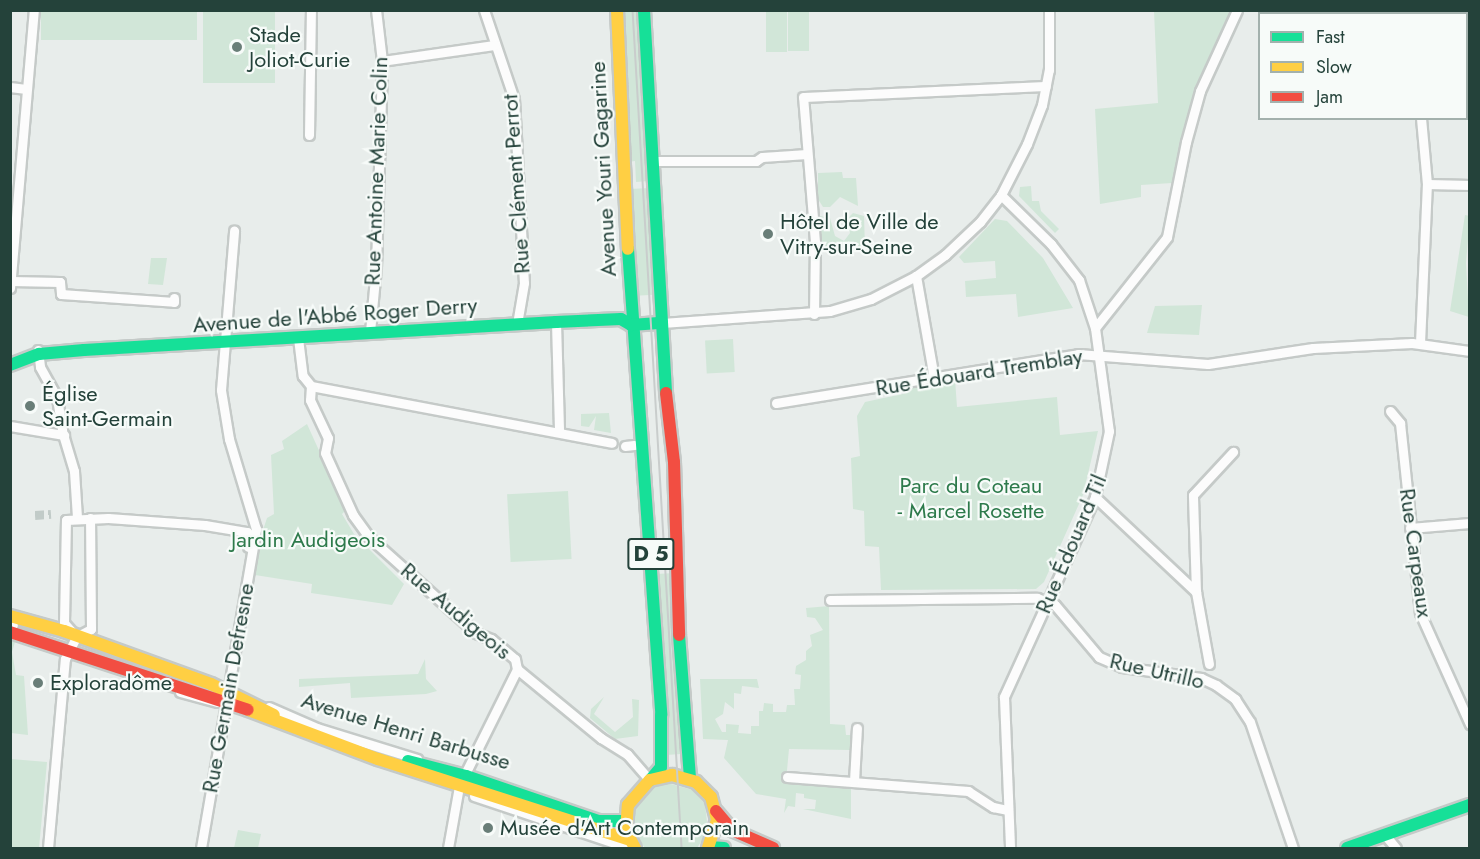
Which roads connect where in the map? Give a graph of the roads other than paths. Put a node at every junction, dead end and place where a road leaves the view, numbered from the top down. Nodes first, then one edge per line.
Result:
1 (34, 10) edge
2 (310, 10) edge
3 (376, 10) edge
4 (484, 10) edge
5 (617, 10) edge
6 (644, 10) edge
7 (1049, 10) edge
8 (1237, 10) edge
9 (495, 45) junction
10 (381, 61) junction
11 (1046, 86) junction
12 (10, 87) edge
13 (26, 89) junction
14 (1421, 120) edge
15 (309, 135) dead end
16 (807, 154) junction
17 (652, 161) junction
18 (1427, 184) junction
19 (1470, 185) edge
20 (1000, 195) junction
21 (15, 197) edge
22 (234, 231) dead end
23 (916, 276) junction
24 (11, 281) edge
25 (10, 288) edge
26 (174, 298) dead end
27 (814, 314) junction
28 (556, 322) junction
29 (662, 323) junction
30 (517, 324) junction
31 (631, 325) junction
32 (1095, 328) junction
33 (370, 332) junction
34 (298, 339) junction
35 (1420, 343) junction
36 (226, 345) junction
37 (1470, 351) edge
38 (38, 352) junction
39 (1098, 355) junction
40 (11, 362) edge
41 (934, 378) junction
42 (311, 386) junction
43 (776, 403) dead end
44 (1390, 411) dead end
45 (10, 426) edge
46 (559, 432) junction
47 (64, 435) junction
48 (612, 443) dead end
49 (1233, 452) dead end
50 (1095, 497) junction
51 (77, 518) junction
52 (90, 518) junction
53 (1470, 523) edge
54 (253, 528) junction
55 (1410, 528) junction
56 (1196, 592) junction
57 (830, 600) dead end
58 (1047, 601) junction
59 (11, 624) edge
60 (76, 637) junction
61 (68, 650) junction
62 (1209, 664) dead end
63 (517, 669) junction
64 (226, 693) junction
65 (1470, 724) edge
66 (857, 728) dead end
67 (787, 777) dead end
68 (464, 778) junction
69 (690, 779) junction
70 (650, 780) junction
71 (854, 781) junction
72 (1470, 805) edge
73 (1007, 810) junction
74 (716, 811) junction
75 (625, 818) junction
76 (1385, 835) junction
77 (631, 846) edge
78 (709, 848) edge
79 (48, 849) edge
80 (201, 849) edge
81 (448, 849) edge
82 (724, 849) edge
83 (773, 849) edge
84 (1010, 849) edge
85 (1293, 849) edge
86 (1347, 849) edge
87 (1396, 849) edge

1 - 13 street
2 - 15 street
3 - 10 street, Rue Antoine Marie Colin
4 - 9 street, Rue Clément Perrot
5 - 31 main road, Avenue Youri Gagarine / D 5
6 - 17 main road, D 5
7 - 11 street
8 - 32 street
9 - 10 street
9 - 30 street, Rue Clément Perrot
10 - 33 street, Rue Antoine Marie Colin
11 - 16 street
11 - 20 street
12 - 13 street
13 - 21 street
14 - 18 street
16 - 17 street
16 - 27 street
17 - 29 main road, D 5
18 - 19 street
18 - 35 street
20 - 23 street
20 - 32 street, Rue Édouard Til
21 - 24 street
22 - 36 street, Rue Germain Defresne
23 - 27 street
23 - 41 street
24 - 25 street
24 - 26 street
27 - 29 street
28 - 30 main road, Avenue de l'Abbé Roger Derry
28 - 31 main road, Avenue de l'Abbé Roger Derry
28 - 46 street
29 - 31 main road, Avenue de l'Abbé Roger Derry
29 - 69 main road, D 5
30 - 33 main road, Avenue de l'Abbé Roger Derry
31 - 70 main road, D 5
32 - 39 street, Rue Édouard Til
33 - 34 main road, Avenue de l'Abbé Roger Derry
34 - 36 main road, Avenue de l'Abbé Roger Derry
34 - 42 street, Rue Audigeois
35 - 37 street, Rue Édouard Tremblay
35 - 39 street, Rue Édouard Tremblay
36 - 38 main road, Avenue de l'Abbé Roger Derry
36 - 54 street, Rue Germain Defresne
38 - 40 main road, Avenue de l'Abbé Roger Derry
38 - 47 street
39 - 41 street, Rue Édouard Tremblay
39 - 50 street, Rue Édouard Til
41 - 43 street, Rue Édouard Tremblay
42 - 46 street
42 - 63 street, Rue Audigeois
44 - 55 street, Rue Carpeaux
45 - 47 street
46 - 48 street
47 - 51 street
49 - 56 street
50 - 56 street
50 - 58 street, Rue Édouard Til
51 - 52 street
51 - 60 street
52 - 54 street
52 - 60 street
53 - 55 street
54 - 64 street, Rue Germain Defresne
55 - 65 street, Rue Carpeaux
56 - 62 street
57 - 58 street
58 - 73 street, Rue Édouard Til
58 - 85 street, Rue Utrillo
59 - 60 main road, Avenue Henri Barbusse
59 - 61 main road, Avenue Henri Barbusse
60 - 61 street
60 - 64 main road, Avenue Henri Barbusse
61 - 64 main road, Avenue Henri Barbusse
61 - 79 street
63 - 68 street
63 - 70 street, Rue Audigeois
64 - 68 street, Avenue Henri Barbusse
64 - 68 main road, Avenue Henri Barbusse
64 - 80 street, Rue Germain Defresne
66 - 71 street
67 - 71 street
68 - 75 main road, Avenue Henri Barbusse
68 - 77 main road, Avenue Henri Barbusse
68 - 81 street
69 - 70 main road
69 - 74 main road
70 - 75 main road
71 - 73 street
72 - 76 main road
73 - 84 street, Rue Édouard Til
74 - 78 main road
74 - 83 main road
75 - 77 main road
76 - 86 main road
76 - 87 street
78 - 82 main road

